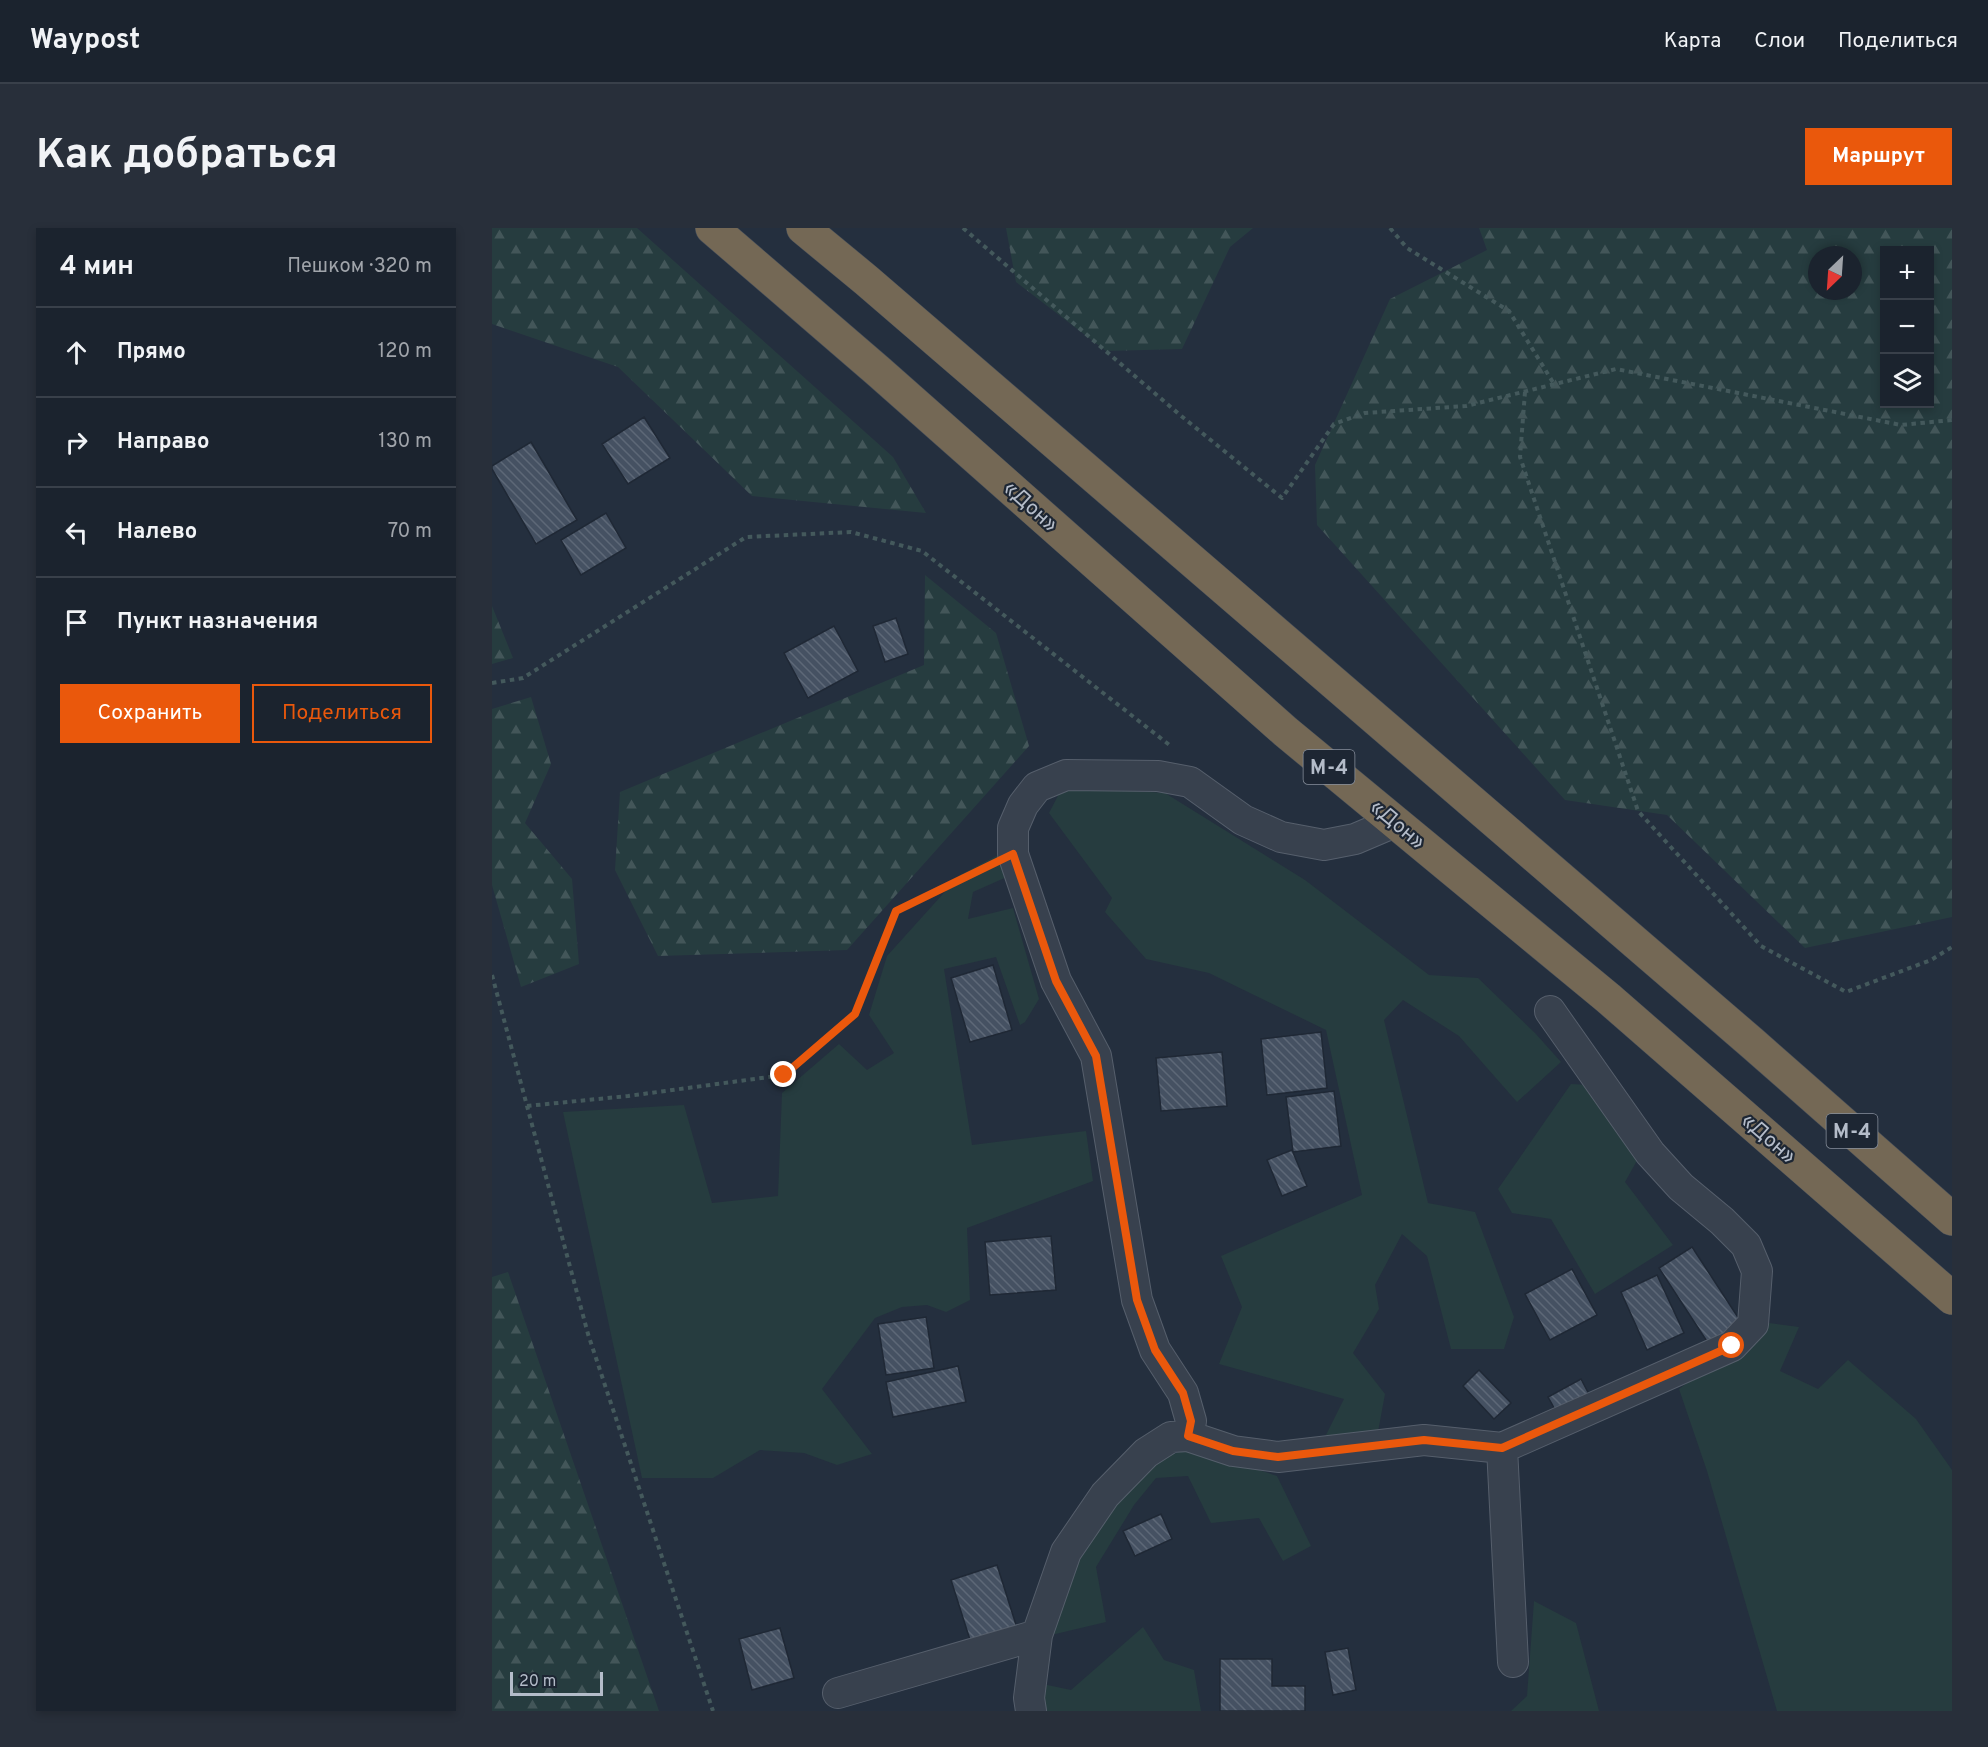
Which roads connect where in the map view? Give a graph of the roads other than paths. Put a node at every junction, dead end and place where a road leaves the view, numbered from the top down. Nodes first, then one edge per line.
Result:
1 (712, 228) edge
2 (803, 228) edge
3 (1395, 822) junction
4 (1550, 1011) dead end
5 (1952, 1219) edge
6 (1952, 1298) edge
7 (1188, 1436) junction
8 (1502, 1448) junction
9 (1037, 1635) junction
10 (1514, 1662) dead end
11 (838, 1693) dead end
12 (1031, 1711) edge

1 - 3 highway, «Дон» / М-4
2 - 5 highway, М-4
3 - 6 highway, «Дон» / М-4
3 - 7 street
4 - 8 street
7 - 8 street
7 - 9 street
8 - 10 street
9 - 11 street
9 - 12 street

